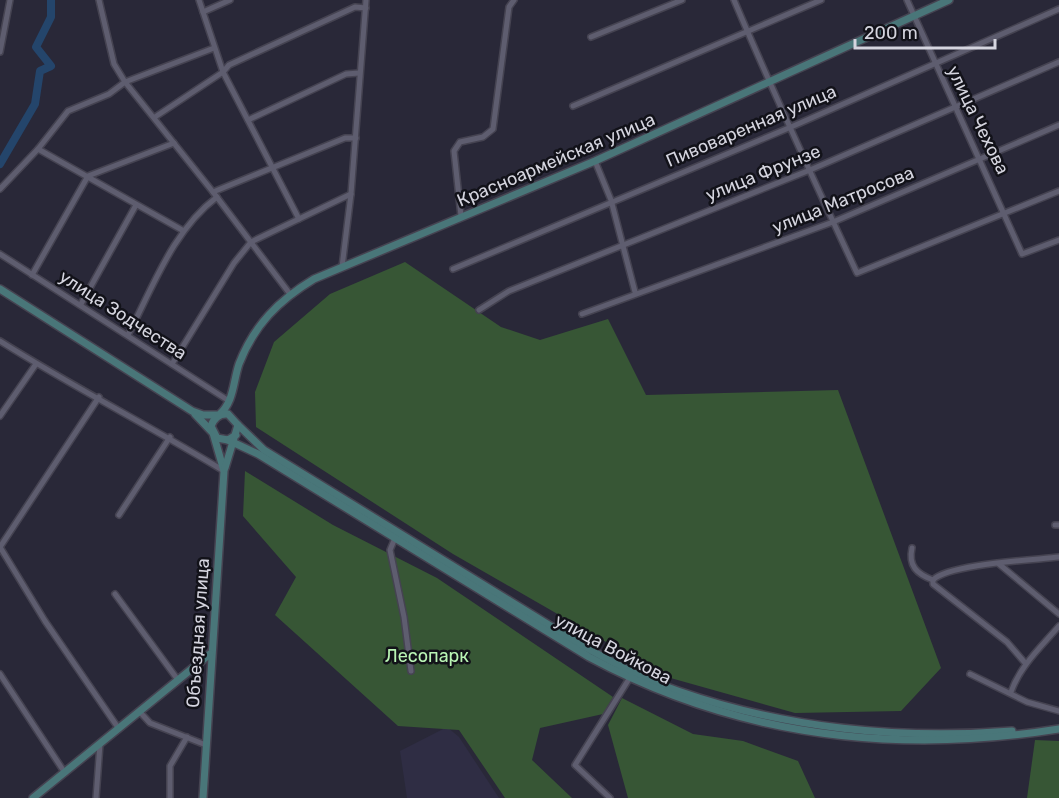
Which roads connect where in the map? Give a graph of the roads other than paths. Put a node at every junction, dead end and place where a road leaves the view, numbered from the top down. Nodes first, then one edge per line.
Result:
1 (10, 0) edge
2 (99, 0) edge
3 (200, 0) edge
4 (230, 0) edge
5 (366, 0) edge
6 (682, 0) edge
7 (734, 0) edge
8 (821, 0) edge
9 (907, 0) edge
10 (949, 0) edge
11 (516, 1) edge
12 (366, 8) junction
13 (1059, 9) edge
14 (203, 12) junction
15 (914, 16) junction
16 (747, 32) junction
17 (591, 37) dead end
18 (214, 48) junction
19 (0, 52) edge
20 (1059, 62) edge
21 (935, 64) junction
22 (223, 72) junction
23 (358, 74) junction
24 (125, 82) junction
25 (768, 83) junction
26 (573, 106) dead end
27 (955, 108) junction
28 (155, 117) junction
29 (248, 120) junction
30 (1059, 125) edge
31 (791, 127) junction
32 (356, 138) junction
33 (174, 143) junction
34 (38, 149) junction
35 (981, 159) junction
36 (595, 161) junction
37 (273, 169) junction
38 (810, 170) junction
39 (88, 176) junction
40 (0, 189) edge
41 (1059, 191) edge
42 (215, 194) junction
43 (351, 194) junction
44 (611, 200) junction
45 (136, 205) junction
46 (1006, 213) junction
47 (461, 216) junction
48 (299, 219) junction
49 (833, 222) junction
50 (182, 230) junction
51 (1059, 240) edge
52 (251, 242) junction
53 (622, 246) junction
54 (0, 254) edge
55 (342, 267) junction
56 (453, 269) dead end
57 (33, 275) junction
58 (0, 289) edge
59 (635, 292) junction
60 (290, 294) junction
61 (81, 304) junction
62 (479, 310) dead end
63 (582, 314) dead end
64 (128, 335) junction
65 (0, 341) edge
66 (36, 364) junction
67 (172, 364) junction
68 (99, 397) junction
69 (229, 401) junction
70 (192, 411) junction
71 (219, 415) junction
72 (0, 416) edge
73 (237, 422) junction
74 (213, 433) junction
75 (170, 437) junction
76 (231, 442) junction
77 (224, 471) junction
78 (119, 515) dead end
79 (395, 537) junction
80 (0, 547) edge
81 (912, 548) dead end
82 (1059, 557) edge
83 (999, 564) junction
84 (933, 582) junction
85 (115, 594) dead end
86 (1059, 614) edge
87 (1059, 626) edge
88 (210, 654) junction
89 (1026, 664) junction
90 (411, 670) dead end
91 (0, 674) edge
92 (970, 674) dead end
93 (629, 679) junction
94 (178, 680) junction
95 (1011, 692) junction
96 (139, 711) junction
97 (1059, 711) edge
98 (1059, 728) edge
99 (119, 729) junction
100 (188, 737) junction
101 (100, 744) junction
102 (206, 745) junction
103 (65, 773) junction
104 (33, 798) edge
105 (96, 798) edge
106 (170, 798) edge
107 (203, 798) edge
108 (610, 798) edge

1 - 19 street
2 - 24 street
3 - 14 street
4 - 14 street
5 - 12 street
6 - 17 street
7 - 16 street
8 - 16 street
9 - 15 street, улица Чехова
10 - 15 main road, Красноармейская улица
11 - 47 street
12 - 22 street
12 - 23 street
13 - 21 street, Пивоваренная улица
14 - 18 street
15 - 21 street, улица Чехова
15 - 25 main road, Красноармейская улица
16 - 25 street
16 - 26 street
18 - 22 street
18 - 24 street
20 - 27 street, улица Фрунзе
21 - 27 street, улица Чехова
21 - 31 street, Пивоваренная улица
22 - 28 street
22 - 29 street
23 - 29 street
23 - 32 street
24 - 28 street
24 - 34 street
25 - 31 street
25 - 36 main road, Красноармейская улица
27 - 35 street, улица Чехова
27 - 38 street, улица Фрунзе
28 - 33 street
29 - 37 street
30 - 35 street, улица Матросова
31 - 38 street
31 - 44 street, Пивоваренная улица
32 - 37 street
32 - 43 street
33 - 39 street
33 - 42 street
34 - 39 street
34 - 40 street
35 - 46 street, улица Чехова
35 - 49 street, улица Матросова
36 - 44 street
36 - 47 main road, Красноармейская улица
37 - 42 street
37 - 48 street
38 - 49 street
38 - 53 street, улица Фрунзе
39 - 45 street
39 - 57 street
41 - 46 street
42 - 50 street
42 - 52 street
43 - 48 street
43 - 55 street
44 - 53 street
44 - 56 street, Пивоваренная улица
45 - 50 street
45 - 61 street
46 - 49 street
46 - 51 street, улица Чехова
47 - 55 main road, Красноармейская улица
48 - 52 street
49 - 59 street, улица Матросова
50 - 64 street
52 - 60 street
52 - 67 street
53 - 59 street
53 - 62 street, улица Фрунзе
54 - 57 street, улица Зодчества
55 - 60 main road, Красноармейская улица
57 - 61 street, улица Зодчества
58 - 70 main road
59 - 63 street, улица Матросова
60 - 69 main road, Красноармейская улица
61 - 64 street, улица Зодчества
64 - 67 street, улица Зодчества
65 - 66 street
66 - 68 street
66 - 72 street
67 - 69 street, улица Зодчества
68 - 75 street
68 - 80 street
69 - 71 main road
69 - 73 main road
70 - 71 main road
70 - 74 main road
71 - 73 main road
71 - 74 main road
73 - 76 main road
73 - 98 main road, улица Войкова
74 - 76 main road
74 - 77 main road
75 - 77 street
75 - 78 street
76 - 77 main road
76 - 79 main road, улица Войкова
77 - 88 main road, Объездная улица
79 - 90 street
79 - 93 main road, улица Войкова
80 - 99 street
81 - 84 street
82 - 83 street
83 - 84 street
83 - 86 street
84 - 89 street
85 - 94 street
87 - 89 street
88 - 94 main road
88 - 102 main road, Объездная улица
89 - 95 street
91 - 103 street
92 - 95 street
93 - 98 main road, улица Войкова
93 - 108 street
94 - 96 main road
95 - 97 street
96 - 99 main road
96 - 100 street
99 - 101 main road
100 - 102 street
100 - 106 street
101 - 103 main road
101 - 105 street
102 - 107 main road, Объездная улица
103 - 104 main road

